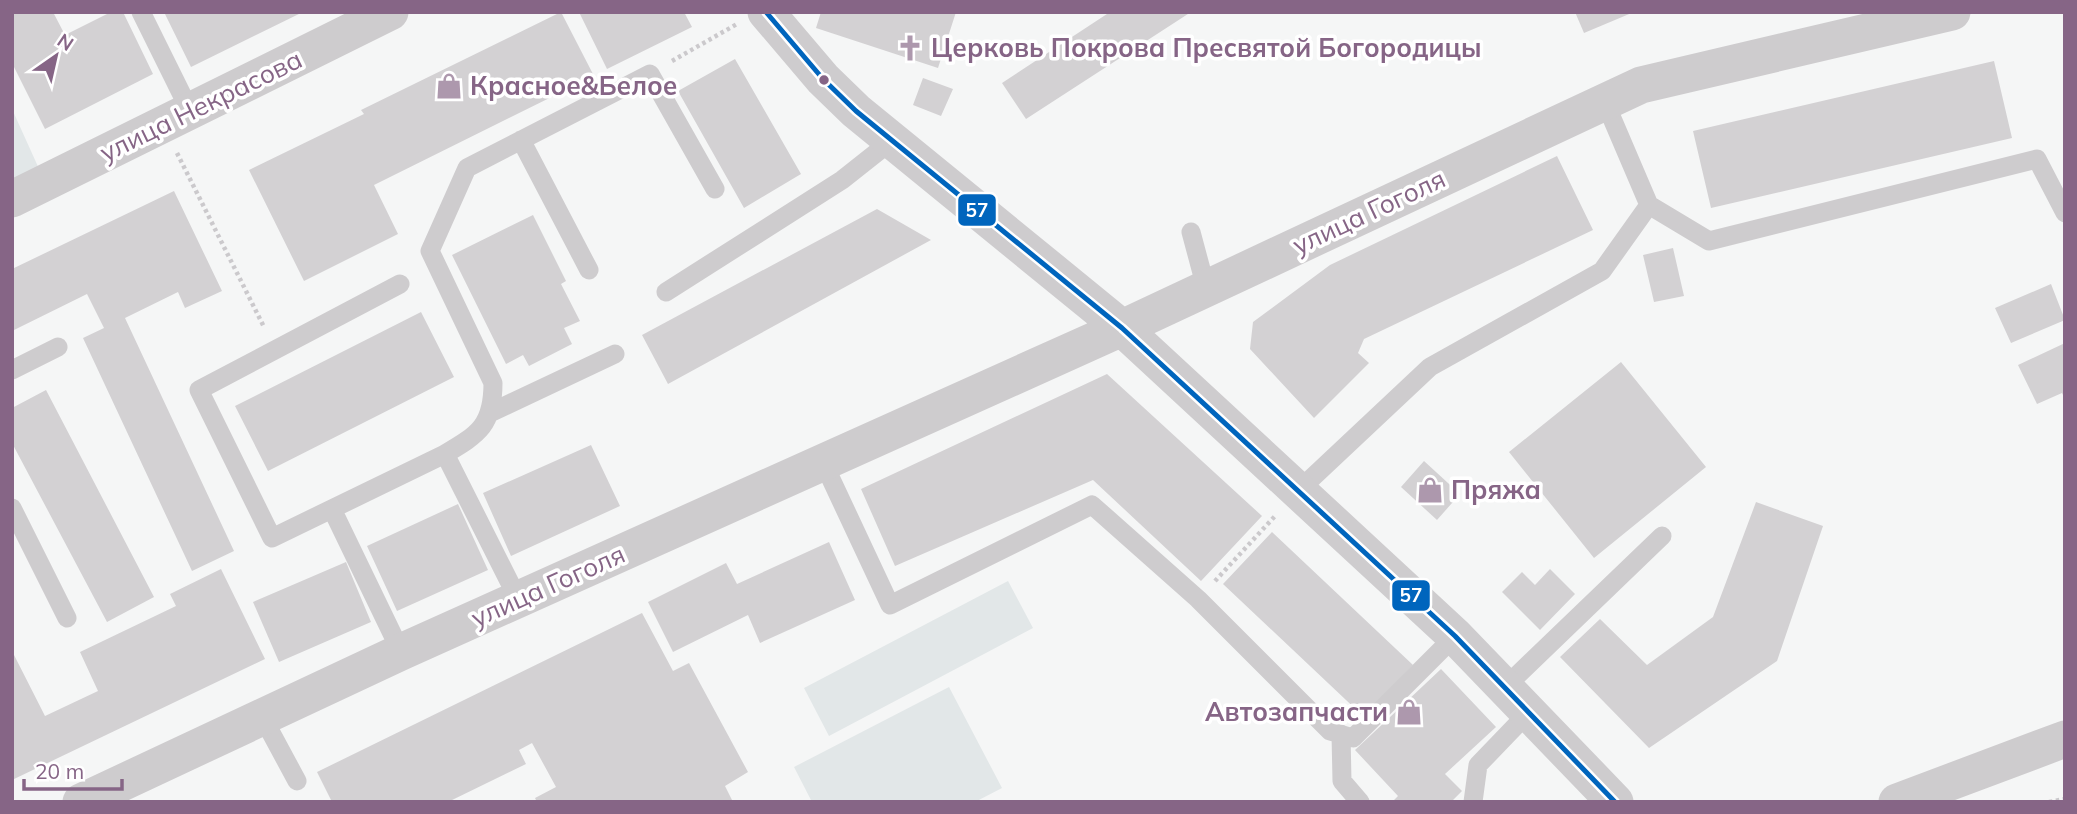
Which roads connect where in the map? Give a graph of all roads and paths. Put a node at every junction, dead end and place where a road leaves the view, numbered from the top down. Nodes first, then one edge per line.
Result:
1 (141, 12) edge
2 (390, 12) edge
3 (1952, 12) edge
4 (757, 15) edge
5 (650, 74) junction
6 (1605, 102) junction
7 (176, 118) junction
8 (521, 140) junction
9 (890, 142) junction
10 (715, 189) dead end
11 (12, 199) edge
12 (1649, 205) junction
13 (2065, 213) edge
14 (1191, 232) dead end
15 (589, 270) dead end
16 (400, 284) dead end
17 (1206, 288) junction
18 (666, 292) dead end
19 (1122, 328) junction
20 (58, 347) dead end
21 (276, 349) junction
22 (615, 354) dead end
23 (12, 370) edge
24 (490, 413) junction
25 (445, 454) junction
26 (823, 462) junction
27 (1298, 491) junction
28 (12, 508) edge
29 (332, 509) junction
30 (1662, 536) dead end
31 (518, 599) junction
32 (1198, 599) junction
33 (67, 618) dead end
34 (1455, 636) junction
35 (401, 652) junction
36 (1517, 700) junction
37 (262, 716) junction
38 (1342, 734) junction
39 (2065, 739) edge
40 (297, 781) dead end
41 (122, 793) edge
42 (2065, 799) edge
43 (81, 802) edge
44 (1360, 802) edge
45 (1473, 802) edge
46 (1615, 802) edge
47 (1898, 802) edge
48 (2049, 802) edge

1 - 7 lane
2 - 7 street, улица Некрасова
3 - 6 street, улица Гоголя
4 - 5 path
4 - 9 street
5 - 8 lane
5 - 10 lane
6 - 12 lane
6 - 17 street, улица Гоголя
7 - 11 street, улица Некрасова
7 - 21 path
8 - 15 lane
8 - 24 lane
9 - 18 lane
9 - 19 street
12 - 13 lane
12 - 27 lane
14 - 17 lane
16 - 21 lane
17 - 19 street, улица Гоголя
19 - 26 street, улица Гоголя
19 - 27 street
20 - 23 lane
21 - 29 lane
22 - 24 lane
24 - 25 lane
25 - 29 lane
25 - 31 lane
26 - 31 street, улица Гоголя
26 - 32 lane
27 - 32 path
27 - 34 street
28 - 33 lane
29 - 35 lane
30 - 36 lane
31 - 35 street, улица Гоголя
32 - 38 lane
34 - 36 street
34 - 38 lane
35 - 37 street, улица Гоголя
36 - 45 lane
36 - 46 street
37 - 40 lane
37 - 41 street, улица Гоголя
38 - 44 lane
39 - 47 street
41 - 43 street, улица Гоголя
42 - 48 path

